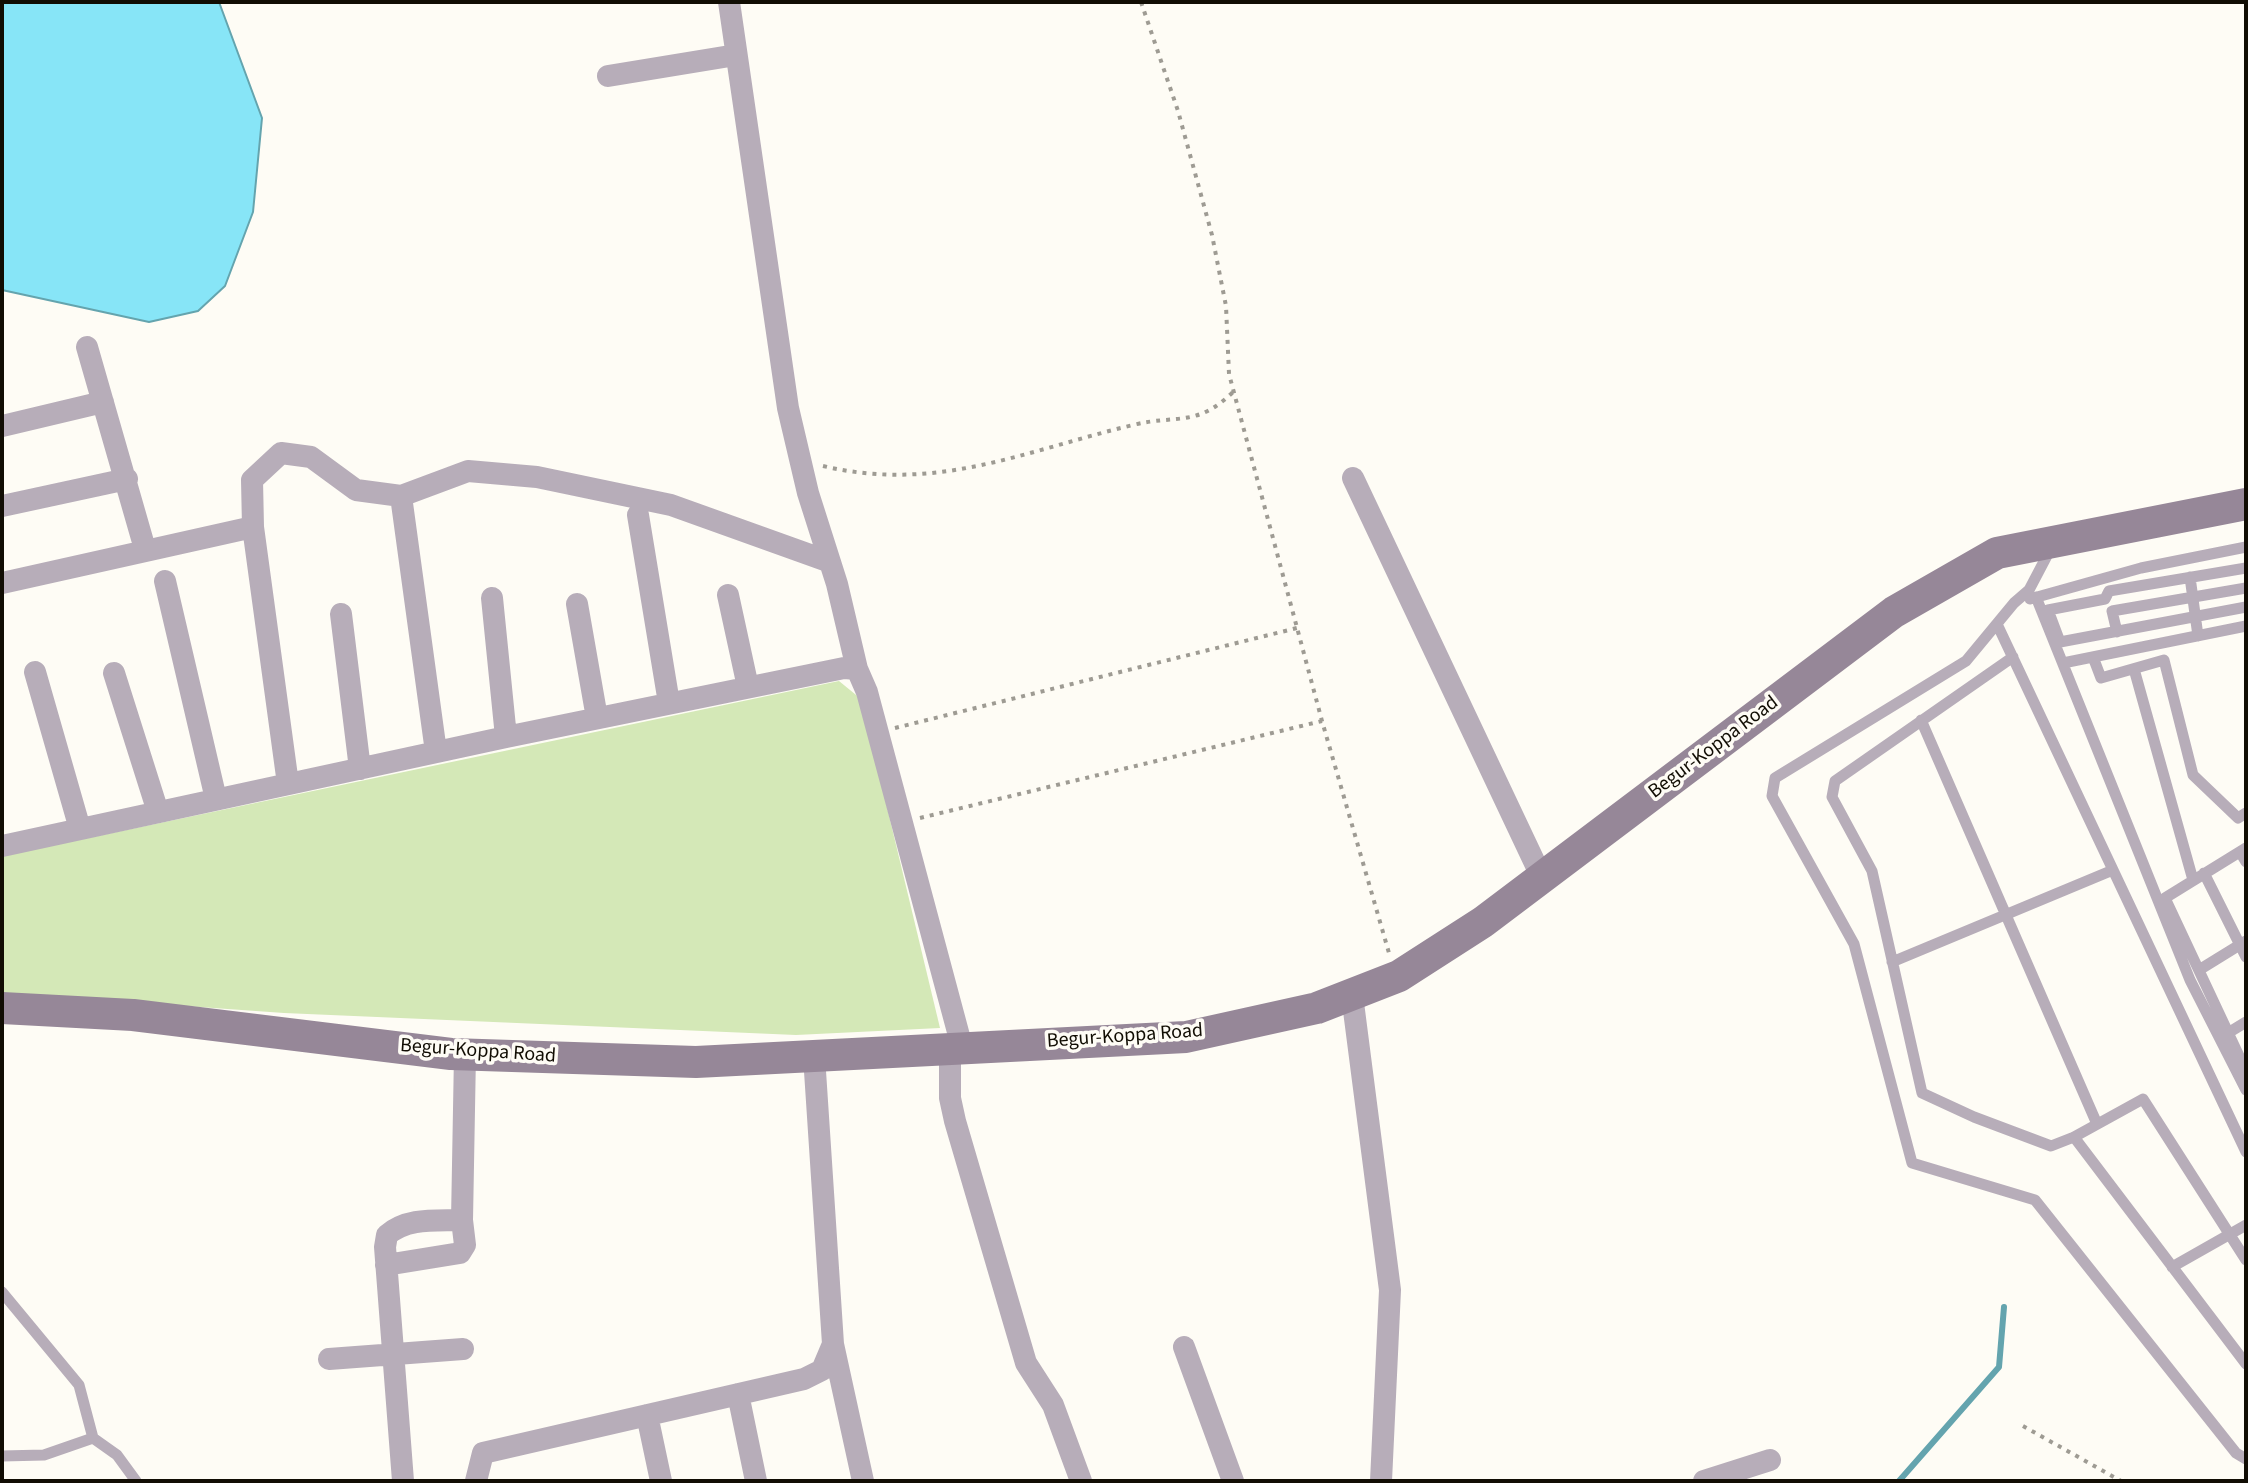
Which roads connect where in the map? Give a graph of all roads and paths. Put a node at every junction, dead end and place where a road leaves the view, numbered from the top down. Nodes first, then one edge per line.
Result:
1 (729, 2) edge
2 (1141, 2) edge
3 (736, 55) junction
4 (608, 76) dead end
5 (87, 347) dead end
6 (1234, 392) junction
7 (103, 402) junction
8 (2, 426) edge
9 (801, 461) junction
10 (1353, 478) dead end
11 (127, 479) junction
12 (401, 496) junction
13 (2246, 504) edge
14 (2, 506) edge
15 (638, 515) dead end
16 (253, 527) junction
17 (2054, 542) junction
18 (2246, 547) edge
19 (145, 549) junction
20 (830, 562) junction
21 (2246, 568) edge
22 (2190, 577) junction
23 (165, 581) dead end
24 (2, 583) edge
25 (2246, 588) edge
26 (728, 595) dead end
27 (2036, 597) junction
28 (2192, 597) junction
29 (492, 598) dead end
30 (2014, 603) junction
31 (577, 604) dead end
32 (2246, 607) edge
33 (341, 614) dead end
34 (2196, 616) junction
35 (1997, 624) junction
36 (2246, 626) edge
37 (1297, 628) junction
38 (2117, 632) junction
39 (2198, 636) junction
40 (2013, 657) junction
41 (2093, 657) junction
42 (2063, 663) junction
43 (857, 669) junction
44 (2134, 669) junction
45 (35, 672) dead end
46 (114, 673) dead end
47 (748, 687) junction
48 (669, 703) junction
49 (597, 718) junction
50 (1921, 720) junction
51 (1322, 721) junction
52 (878, 732) junction
53 (506, 737) junction
54 (436, 752) junction
55 (360, 769) junction
56 (288, 784) junction
57 (216, 799) junction
58 (158, 812) junction
59 (2246, 813) edge
60 (902, 822) junction
61 (80, 829) junction
62 (3, 841) edge
63 (2244, 854) edge
64 (2113, 870) junction
65 (2204, 873) junction
66 (1542, 878) junction
67 (2193, 880) junction
68 (2007, 915) junction
69 (2243, 943) edge
70 (2246, 957) edge
71 (1892, 962) junction
72 (2199, 970) junction
73 (1399, 976) junction
74 (1352, 995) junction
75 (2, 1008) edge
76 (2246, 1022) edge
77 (2228, 1033) junction
78 (956, 1048) junction
79 (465, 1054) junction
80 (814, 1056) junction
81 (2246, 1071) edge
82 (2246, 1090) edge
83 (2097, 1124) junction
84 (2074, 1137) junction
85 (2246, 1152) edge
86 (462, 1220) junction
87 (2246, 1225) edge
88 (2230, 1234) junction
89 (2246, 1260) edge
90 (386, 1265) junction
91 (2172, 1267) junction
92 (2, 1292) edge
93 (833, 1344) junction
94 (1184, 1347) dead end
95 (463, 1349) dead end
96 (393, 1356) junction
97 (329, 1359) dead end
98 (2246, 1364) edge
99 (738, 1394) junction
100 (647, 1415) junction
101 (2023, 1426) dead end
102 (93, 1438) junction
103 (2, 1456) edge
104 (2246, 1459) edge
105 (1770, 1460) dead end
106 (136, 1481) edge
107 (403, 1481) edge
108 (476, 1481) edge
109 (661, 1481) edge
110 (756, 1481) edge
111 (863, 1481) edge
112 (1081, 1481) edge
113 (1233, 1481) edge
114 (1381, 1481) edge
115 (1704, 1481) edge
116 (2121, 1481) edge

1 - 3 street
2 - 6 path
3 - 4 street
3 - 9 street
5 - 7 street
6 - 9 path
6 - 37 path
7 - 8 street
7 - 11 street
9 - 20 street
10 - 66 street
11 - 14 street
11 - 19 street
12 - 16 street
12 - 20 street
12 - 54 street
13 - 17 main road, Begur-Koppa Road
15 - 48 street
16 - 19 street
16 - 56 street
17 - 30 lane
17 - 66 main road, Begur-Koppa Road
18 - 27 lane
19 - 24 street
20 - 43 street
21 - 22 lane
22 - 28 lane
22 - 38 lane
23 - 57 street
25 - 28 lane
26 - 47 street
27 - 30 lane
27 - 42 lane
28 - 34 lane
28 - 38 lane
29 - 53 street
30 - 35 lane
31 - 49 street
32 - 34 lane
33 - 55 street
34 - 38 lane
34 - 39 lane
35 - 40 lane
35 - 104 lane
36 - 39 lane
37 - 51 path
37 - 52 path
39 - 41 lane
40 - 50 lane
40 - 64 lane
41 - 42 lane
41 - 44 lane
42 - 82 lane
43 - 47 street
43 - 52 street
44 - 59 lane
44 - 67 lane
45 - 61 street
46 - 58 street
47 - 48 street
48 - 49 street
49 - 53 street
50 - 68 lane
50 - 71 lane
51 - 60 path
51 - 73 path
52 - 60 street
53 - 54 street
54 - 55 street
55 - 56 street
56 - 57 street
57 - 58 street
58 - 61 street
60 - 78 street
61 - 62 street
63 - 65 lane
64 - 68 lane
64 - 85 lane
65 - 67 lane
65 - 69 lane
66 - 73 main road, Begur-Koppa Road
67 - 72 lane
68 - 71 lane
68 - 83 lane
69 - 70 lane
69 - 72 lane
71 - 84 lane
72 - 77 lane
73 - 74 main road, Begur-Koppa Road
74 - 78 main road, Begur-Koppa Road
74 - 114 street
75 - 79 main road, Begur-Koppa Road
76 - 77 lane
77 - 81 lane
78 - 80 main road, Begur-Koppa Road
78 - 112 street
79 - 80 main road, Begur-Koppa Road
79 - 86 street
80 - 93 street
83 - 84 lane
83 - 88 lane
84 - 91 lane
86 - 90 street
86 - 90 street
87 - 88 lane
88 - 89 lane
88 - 91 lane
90 - 96 street
91 - 98 lane
92 - 102 lane
93 - 99 street
93 - 111 street
94 - 113 street
95 - 96 street
96 - 97 street
96 - 107 street
99 - 100 street
99 - 110 street
100 - 108 street
100 - 109 street
101 - 116 path
102 - 103 lane
102 - 106 lane
105 - 115 street

